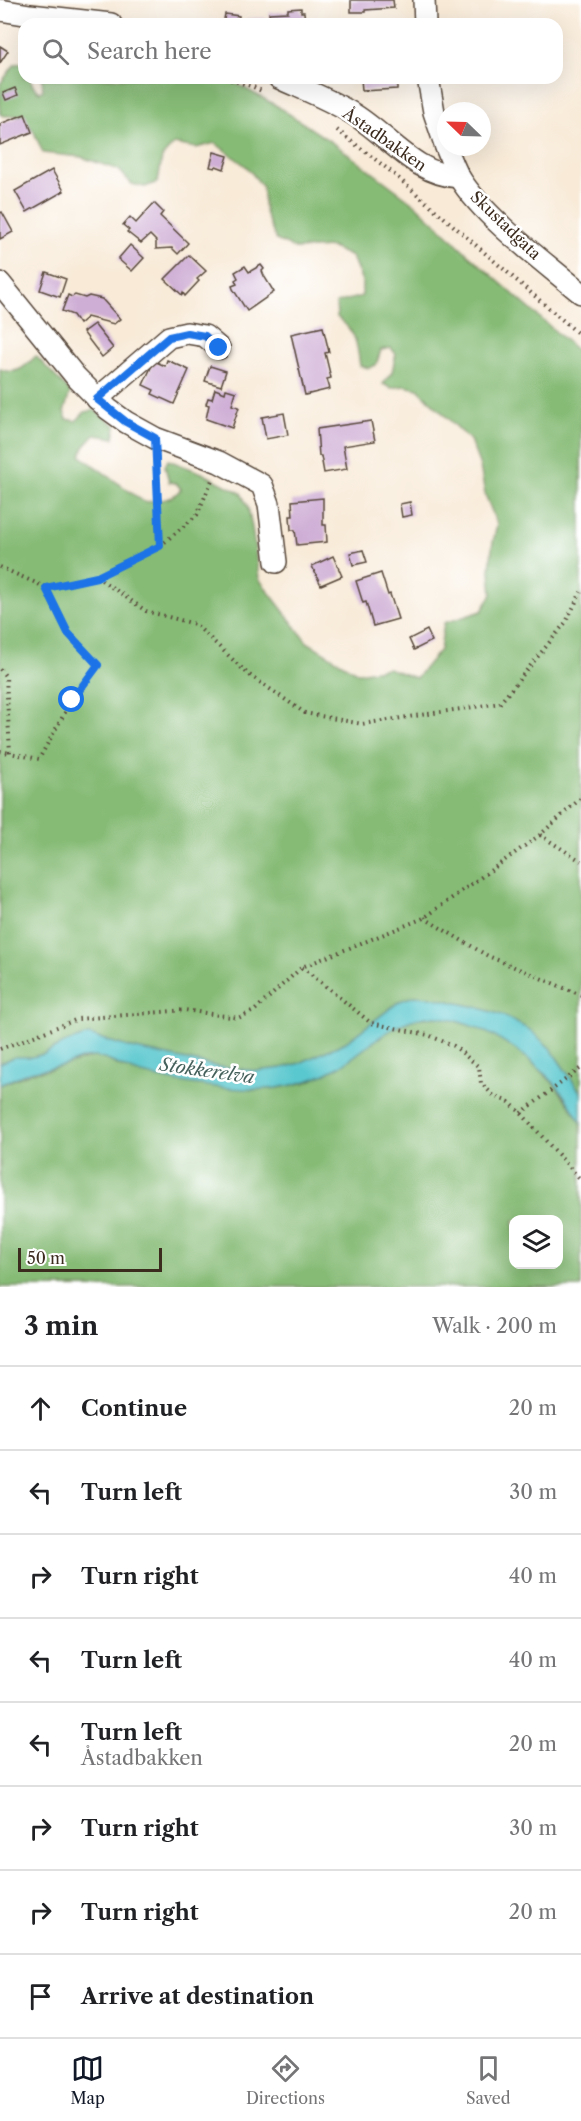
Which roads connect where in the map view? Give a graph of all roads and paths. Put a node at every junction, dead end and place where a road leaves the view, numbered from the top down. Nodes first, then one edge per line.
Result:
1 (424, 0) edge
2 (0, 10) edge
3 (57, 18) edge
4 (424, 18) edge
5 (244, 84) edge
6 (429, 84) edge
7 (275, 87) edge
8 (437, 121) edge
9 (330, 124) dead end
10 (450, 156) edge
11 (459, 177) junction
12 (0, 283) edge
13 (581, 293) edge
14 (581, 336) edge
15 (219, 348) dead end
16 (97, 399) junction
17 (155, 438) junction
18 (219, 462) junction
19 (160, 546) junction
20 (276, 562) dead end
21 (0, 567) edge
22 (97, 577) junction
23 (46, 588) junction
24 (581, 592) edge
25 (0, 669) edge
26 (0, 751) edge
27 (10, 753) junction
28 (581, 798) edge
29 (540, 836) junction
30 (581, 861) edge
31 (424, 918) junction
32 (303, 967) junction
33 (581, 995) edge
34 (0, 1049) edge
35 (581, 1068) edge
36 (521, 1113) junction
37 (581, 1180) edge

1 - 4 street
2 - 3 street
5 - 7 path
6 - 8 street, Skustadgata
7 - 11 street, Åstadbakken
9 - 14 path
10 - 11 street, Skustadgata
11 - 13 street, Skustadgata
12 - 16 street
15 - 16 street
16 - 17 street
17 - 18 street
17 - 19 path
18 - 19 path
18 - 20 street
19 - 22 path
21 - 23 path
22 - 23 path
22 - 24 path
23 - 27 path
25 - 27 path
26 - 27 path
28 - 29 path
29 - 30 path
29 - 31 path
31 - 32 path
31 - 33 path
32 - 34 path
32 - 36 path
35 - 36 path
36 - 37 path

